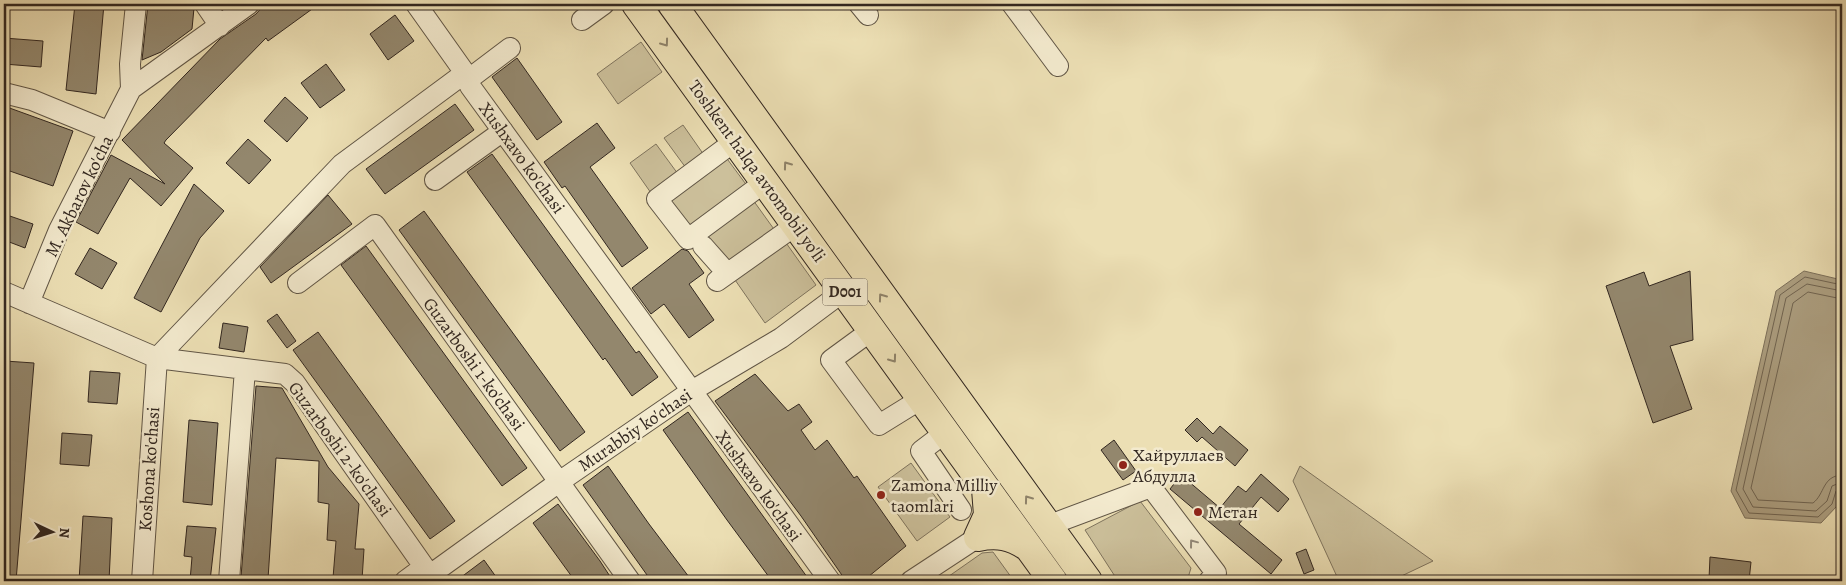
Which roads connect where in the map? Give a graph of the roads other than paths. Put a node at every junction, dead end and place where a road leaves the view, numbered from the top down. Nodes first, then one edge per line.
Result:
1 (136, 4) edge
2 (205, 4) edge
3 (249, 4) edge
4 (416, 4) edge
5 (604, 4) edge
6 (636, 4) edge
7 (672, 4) edge
8 (1012, 4) edge
9 (582, 20) dead end
10 (220, 26) junction
11 (510, 48) dead end
12 (1058, 66) dead end
13 (467, 76) junction
14 (131, 89) junction
15 (4, 93) edge
16 (502, 131) junction
17 (110, 132) junction
18 (736, 141) junction
19 (435, 180) dead end
20 (765, 182) junction
21 (796, 225) junction
22 (703, 246) dead end
23 (854, 260) junction
24 (298, 283) dead end
25 (838, 283) junction
26 (4, 292) edge
27 (29, 303) junction
28 (872, 330) junction
29 (157, 358) junction
30 (245, 369) junction
31 (690, 392) junction
32 (922, 399) junction
33 (946, 432) junction
34 (559, 482) junction
35 (986, 489) junction
36 (961, 510) dead end
37 (1047, 526) junction
38 (978, 537) junction
39 (1028, 547) junction
40 (429, 574) edge
41 (1052, 580) edge
42 (142, 581) edge
43 (229, 581) edge
44 (405, 581) edge
45 (630, 581) edge
46 (830, 581) edge
47 (911, 581) edge
48 (1088, 581) edge
49 (1209, 581) edge

1 - 14 street, M. Akbarov ko'cha
2 - 10 street
3 - 10 street, M. Akbarov ko'cha
4 - 13 street
5 - 9 street
6 -> 18 highway, Toshkent halqa avtomobil yo'li / D001
23 -> 7 highway, Toshkent halqa avtomobil yo'li / D001
8 - 12 street
10 - 14 street, M. Akbarov ko'cha
11 - 13 street
13 - 16 street, Xushxavo ko'chasi
13 - 29 street
14 - 17 street, M. Akbarov ko'cha
15 - 17 street
16 - 19 street
16 - 31 street, Xushxavo ko'chasi
17 - 27 street, M. Akbarov ko'cha
18 - 20 highway, Toshkent halqa avtomobil yo'li / D001
18 - 20 street
20 - 21 highway, Toshkent halqa avtomobil yo'li / D001
21 - 22 street
21 - 25 highway, Toshkent halqa avtomobil yo'li / D001
23 - 25 highway
37 -> 23 highway, Toshkent halqa avtomobil yo'li / D001
24 - 34 street, Guzarboshi 1-ko'chasi
25 - 28 highway, Toshkent halqa avtomobil yo'li / D001
25 - 31 street, Murabbiy ko'chasi
26 - 27 street, Guzarboshi 2-ko'chasi
27 - 29 street, Guzarboshi 2-ko'chasi
28 -> 32 highway, Toshkent halqa avtomobil yo'li / D001
28 - 32 street
29 - 30 street, Guzarboshi 2-ko'chasi
29 - 42 street, Koshona ko'chasi
30 - 40 street, Guzarboshi 2-ko'chasi
30 - 43 street
31 - 34 street, Murabbiy ko'chasi
31 - 46 street, Xushxavo ko'chasi
32 - 33 highway, Toshkent halqa avtomobil yo'li / D001
33 - 35 highway, Toshkent halqa avtomobil yo'li / D001
33 - 36 street
34 - 40 street, Murabbiy ko'chasi
34 - 45 street, Guzarboshi 1-ko'chasi
35 - 38 highway
35 - 39 highway, Toshkent halqa avtomobil yo'li / D001
37 - 48 highway, Toshkent halqa avtomobil yo'li / D001
49 -> 37 street
38 - 39 highway
38 - 47 street
39 - 41 highway, Toshkent halqa avtomobil yo'li / D001
40 - 44 street, Murabbiy ko'chasi

